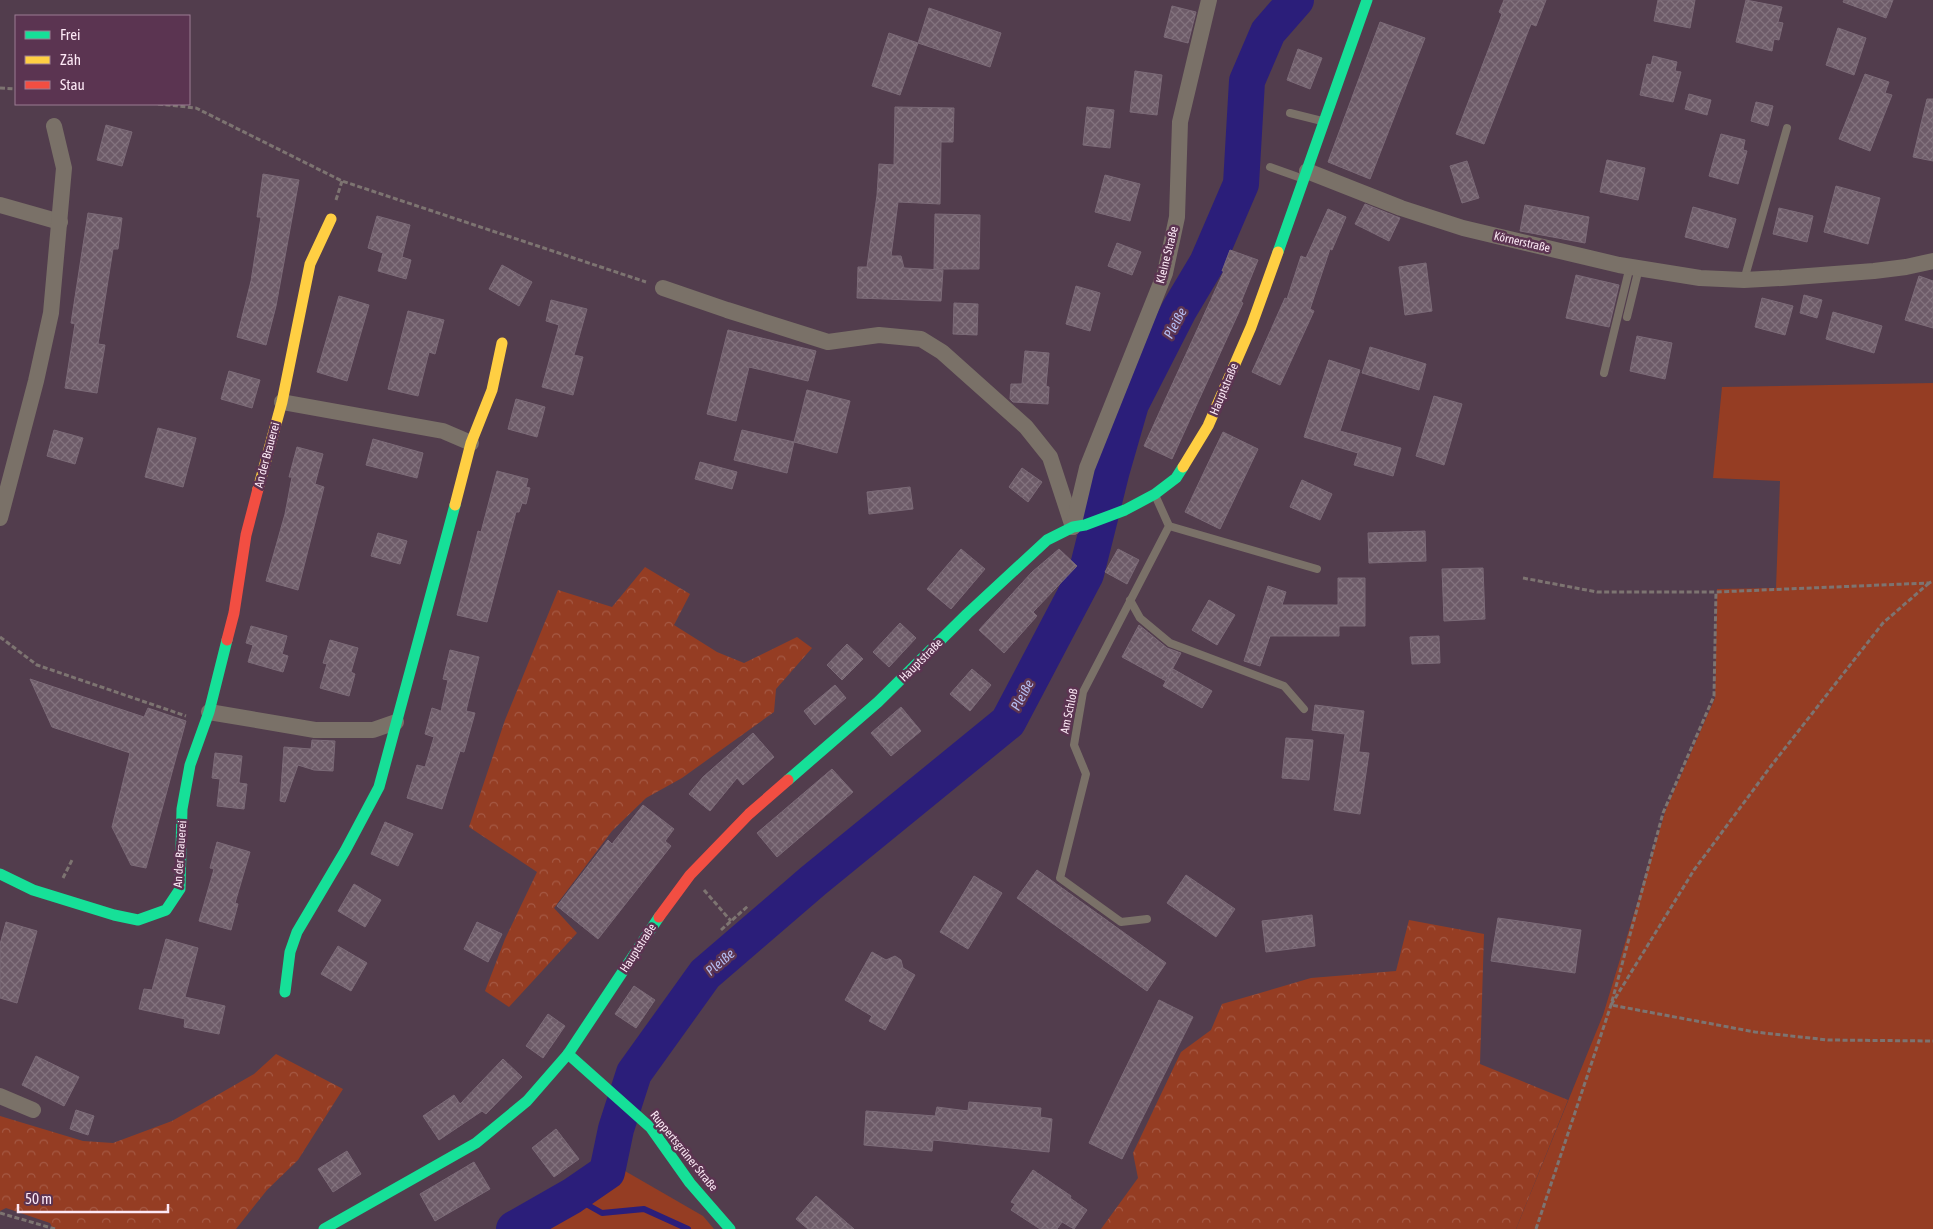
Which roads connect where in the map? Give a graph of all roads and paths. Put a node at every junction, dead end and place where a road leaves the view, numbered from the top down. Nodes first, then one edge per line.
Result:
1 (1209, 0) edge
2 (1367, 0) edge
3 (0, 88) edge
4 (15, 89) edge
5 (168, 105) edge
6 (1290, 113) dead end
7 (1324, 121) junction
8 (54, 126) dead end
9 (1787, 128) dead end
10 (1270, 167) dead end
11 (1306, 175) junction
12 (0, 205) edge
13 (331, 219) dead end
14 (60, 222) junction
15 (1933, 261) edge
16 (1635, 267) junction
17 (1744, 280) junction
18 (663, 288) joint
19 (1627, 317) dead end
20 (502, 344) dead end
21 (1604, 372) dead end
22 (282, 402) junction
23 (472, 443) junction
24 (1155, 494) junction
25 (0, 518) edge
26 (1079, 526) junction
27 (1169, 526) junction
28 (1317, 569) dead end
29 (1523, 578) dead end
30 (1933, 581) edge
31 (1928, 583) junction
32 (1716, 592) junction
33 (1130, 600) junction
34 (0, 637) edge
35 (1304, 709) dead end
36 (207, 717) junction
37 (396, 722) junction
38 (0, 874) edge
39 (690, 875) junction
40 (748, 906) dead end
41 (1147, 919) dead end
42 (731, 921) junction
43 (721, 930) dead end
44 (285, 992) dead end
45 (1610, 1005) junction
46 (1933, 1041) edge
47 (568, 1054) junction
48 (0, 1096) edge
49 (33, 1110) dead end
50 (0, 1213) edge
51 (55, 1229) edge
52 (324, 1229) edge
53 (730, 1229) edge
54 (1536, 1229) edge

1 - 26 street, Kleine Straße
2 - 7 street, Hauptstraße
3 - 4 path
5 - 18 path
6 - 7 lane
7 - 11 street, Hauptstraße
8 - 14 street
9 - 17 lane
10 - 11 lane
11 - 16 street, Körnerstraße
11 - 24 street, Hauptstraße
12 - 14 street
13 - 22 street, An der Brauerei
14 - 25 street
15 - 17 street, Körnerstraße
16 - 17 street, Körnerstraße
16 - 19 lane
16 - 21 lane
18 - 26 street
20 - 23 street
22 - 23 street
22 - 36 street, An der Brauerei
23 - 37 street
24 - 26 street, Hauptstraße
24 - 27 lane
26 - 39 street, Hauptstraße
27 - 28 lane
27 - 33 lane, Am Schloß
29 - 32 path
30 - 31 path
31 - 32 path
31 - 45 path
32 - 45 path
33 - 35 lane
33 - 41 lane, Am Schloß
34 - 36 path
36 - 37 street
36 - 38 street, An der Brauerei
37 - 44 street
39 - 42 path
39 - 47 street, Hauptstraße
40 - 42 path
42 - 43 path
45 - 46 path
45 - 54 path
47 - 52 street, Hauptstraße
47 - 53 street, Ruppertsgrüner Straße
48 - 49 street
50 - 51 path

